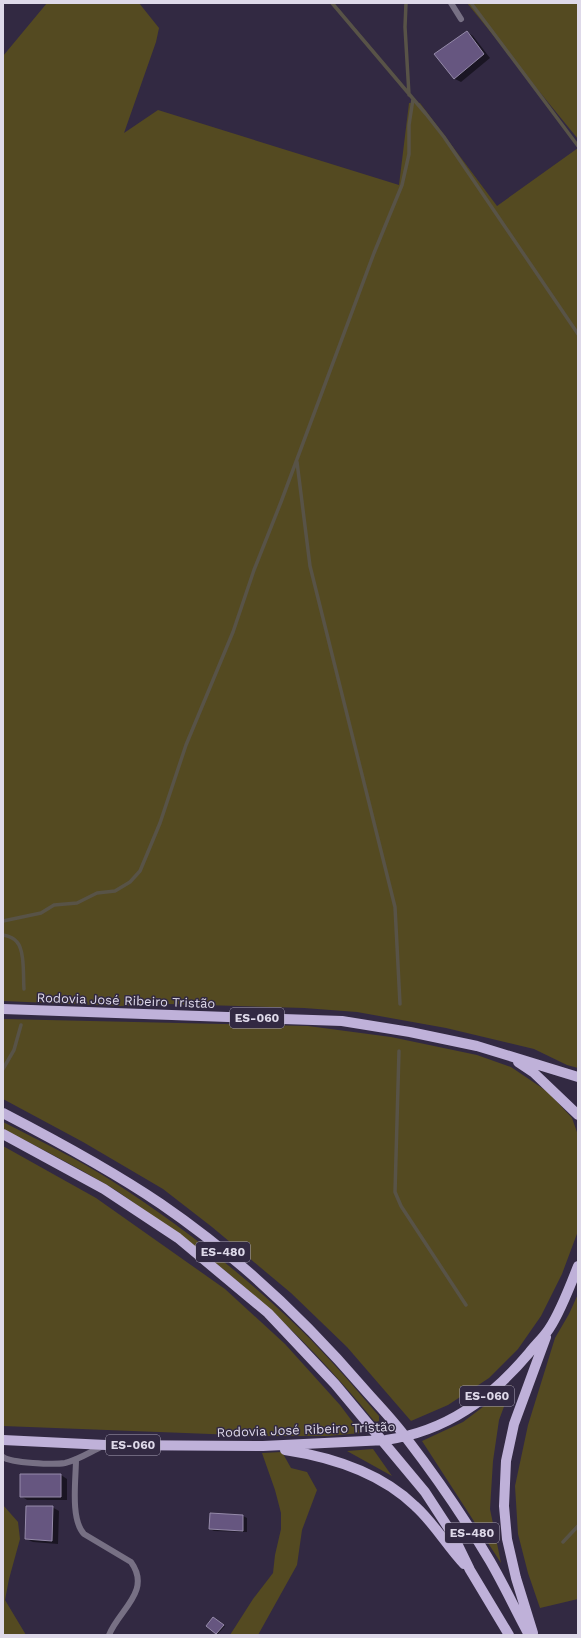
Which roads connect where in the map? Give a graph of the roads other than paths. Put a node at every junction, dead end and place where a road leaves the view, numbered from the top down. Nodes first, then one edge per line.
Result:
1 (451, 3) edge
2 (461, 19) dead end
3 (3, 1010) edge
4 (508, 1055) junction
5 (578, 1077) edge
6 (3, 1113) edge
7 (578, 1115) edge
8 (3, 1134) edge
9 (578, 1266) edge
10 (549, 1330) junction
11 (406, 1437) junction
12 (3, 1440) edge
13 (382, 1440) junction
14 (106, 1445) junction
15 (264, 1446) junction
16 (3, 1457) edge
17 (76, 1459) junction
18 (470, 1570) junction
19 (109, 1635) edge
20 (509, 1635) edge
21 (529, 1635) edge
22 (534, 1635) edge

1 - 2 lane
3 - 4 main road, Rodovia José Ribeiro Tristão / ES-060
4 - 5 main road, ES-060
4 - 7 main road
6 - 11 main road, ES-480
8 - 13 main road, ES-480
9 - 10 main road, Rodovia José Ribeiro Tristão / ES-060
10 - 11 main road, Rodovia José Ribeiro Tristão / ES-060
10 - 22 main road
11 - 13 main road, Rodovia José Ribeiro Tristão / ES-060
11 - 21 main road, ES-480
12 - 14 main road, Rodovia José Ribeiro Tristão / ES-060
13 - 15 main road, Rodovia José Ribeiro Tristão / ES-060
13 - 18 main road, ES-480
14 - 15 main road, Rodovia José Ribeiro Tristão / ES-060
14 - 17 lane
15 - 18 main road
16 - 17 lane
17 - 19 lane
18 - 20 main road, ES-480

